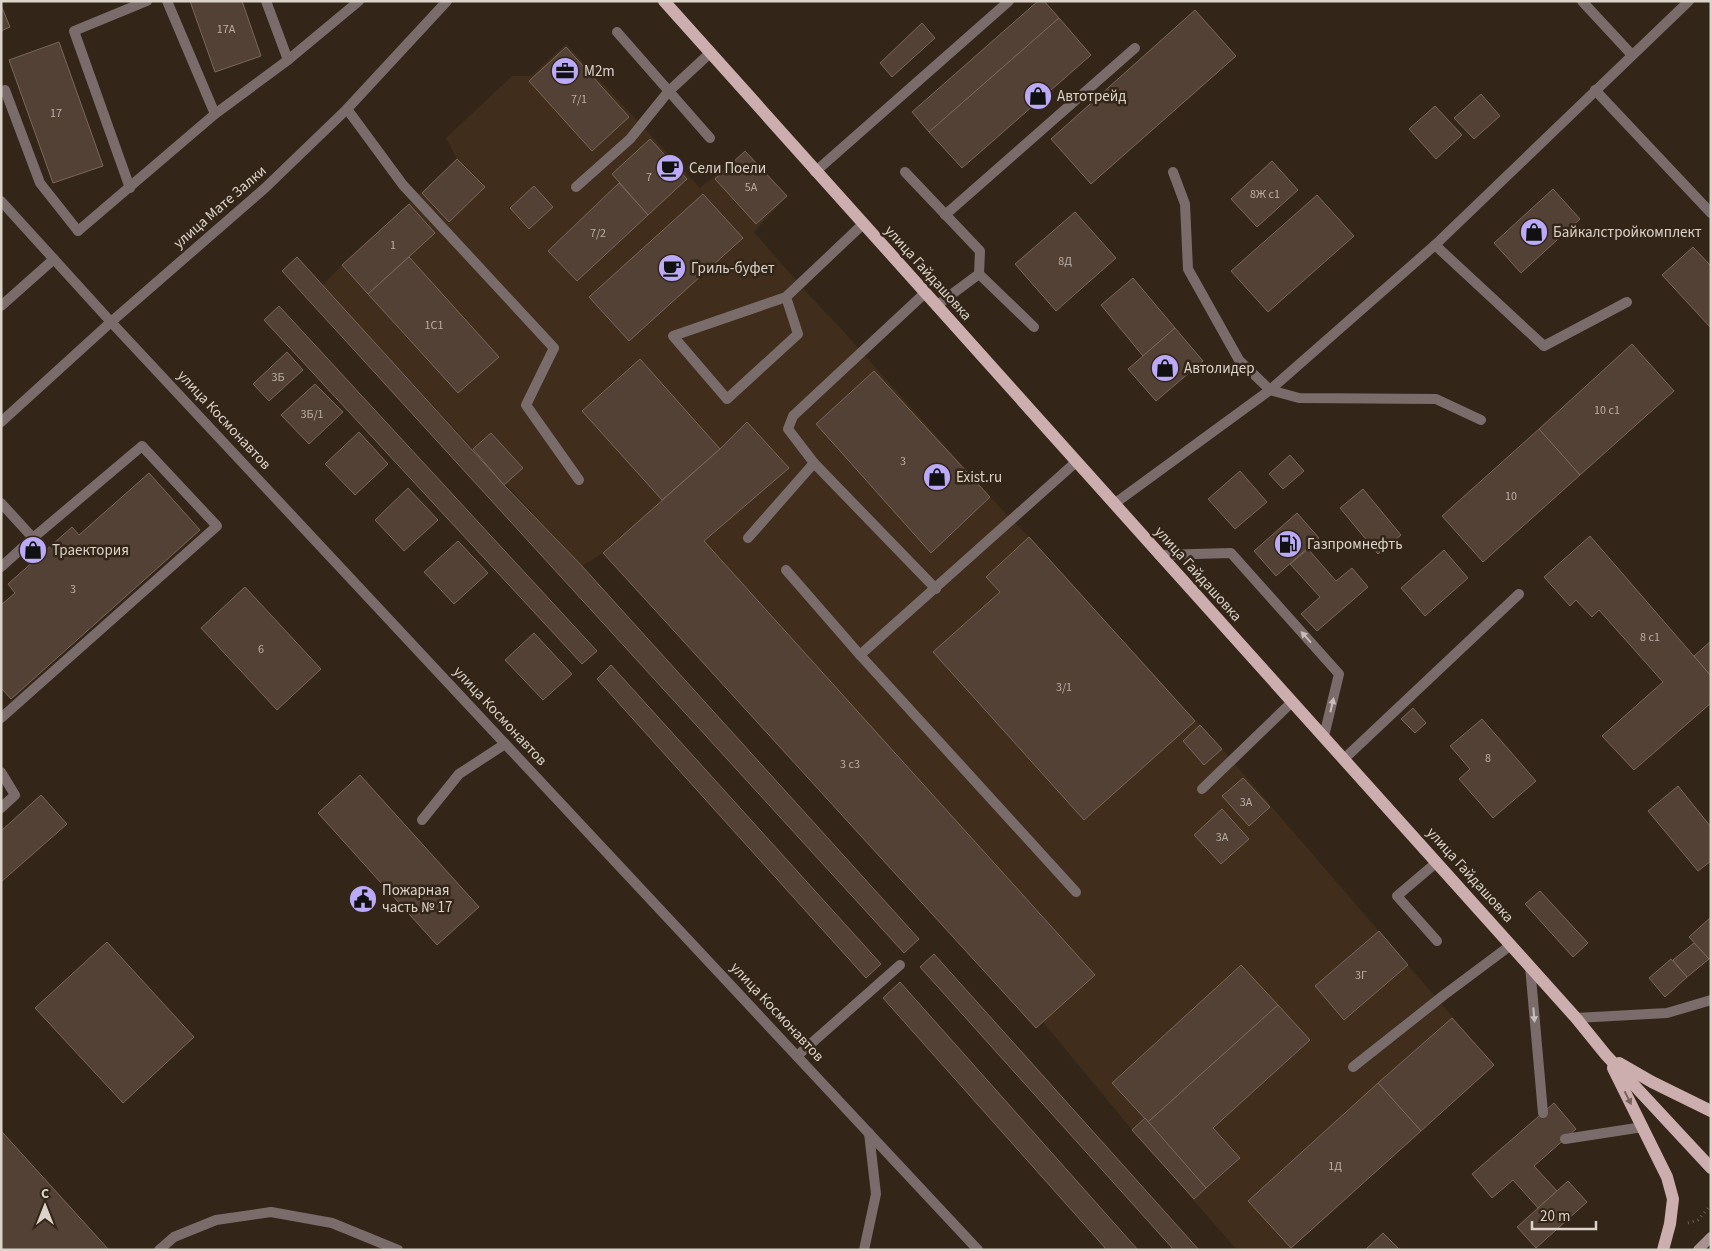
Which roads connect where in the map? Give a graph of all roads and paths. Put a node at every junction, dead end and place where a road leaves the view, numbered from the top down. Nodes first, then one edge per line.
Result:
1 (147, 1) edge
2 (167, 1) edge
3 (266, 1) edge
4 (447, 1) edge
5 (664, 1) edge
6 (1009, 1) edge
7 (1582, 1) edge
8 (1689, 1) edge
9 (353, 3) edge
10 (617, 32) dead end
11 (1135, 48) dead end
12 (710, 53) junction
13 (1632, 55) junction
14 (288, 60) junction
15 (5, 90) dead end
16 (1596, 90) junction
17 (668, 92) junction
18 (347, 109) junction
19 (215, 114) junction
20 (710, 138) dead end
21 (815, 172) junction
22 (905, 172) dead end
23 (1174, 172) dead end
24 (576, 187) dead end
25 (130, 188) junction
26 (1, 202) edge
27 (1711, 213) edge
28 (946, 215) junction
29 (862, 225) junction
30 (1435, 245) junction
31 (54, 259) junction
32 (979, 274) junction
33 (925, 293) junction
34 (786, 297) junction
35 (1627, 302) dead end
36 (1, 306) edge
37 (936, 306) junction
38 (111, 322) junction
39 (1034, 327) dead end
40 (1270, 390) junction
41 (1481, 420) dead end
42 (1, 422) edge
43 (1076, 462) junction
44 (814, 463) junction
45 (579, 480) dead end
46 (1, 503) edge
47 (1114, 504) junction
48 (33, 538) junction
49 (748, 538) dead end
50 (1159, 555) junction
51 (1, 567) edge
52 (786, 570) dead end
53 (936, 589) junction
54 (1519, 594) dead end
55 (860, 655) junction
56 (1292, 702) junction
57 (1, 718) edge
58 (1324, 736) junction
59 (506, 744) junction
60 (1345, 758) junction
61 (1, 772) edge
62 (1202, 789) dead end
63 (1, 808) edge
64 (422, 820) dead end
65 (1437, 862) junction
66 (1076, 892) dead end
67 (1438, 941) dead end
68 (1511, 945) junction
69 (900, 965) dead end
70 (1530, 966) junction
71 (1711, 1000) edge
72 (1576, 1018) junction
73 (1606, 1055) junction
74 (797, 1056) junction
75 (1353, 1067) dead end
76 (1711, 1111) edge
77 (1542, 1113) dead end
78 (1643, 1127) junction
79 (869, 1133) junction
80 (1565, 1139) dead end
81 (1711, 1168) edge
82 (1709, 1207) dead end
83 (1682, 1224) dead end
84 (1711, 1237) edge
85 (159, 1250) edge
86 (398, 1250) edge
87 (864, 1250) edge
88 (978, 1250) edge
89 (1663, 1250) edge
90 (1698, 1250) edge

1 - 25 street
2 - 19 street
3 - 14 street
4 - 18 street, улица Мате Залки
5 - 12 main road, улица Гайдашовка
6 - 21 street
7 - 13 street
8 - 13 street
9 - 14 street
10 - 17 street
11 - 28 street
12 - 17 street
12 - 21 main road, улица Гайдашовка
13 - 16 street
14 - 19 street
15 - 25 street
16 - 27 street
16 - 30 street
17 - 20 street
17 - 24 street
18 - 38 street, улица Мате Залки
18 - 45 street
19 - 25 street
21 - 29 main road, улица Гайдашовка
22 - 28 street
23 - 40 street
26 - 31 street, улица Космонавтов
28 - 32 street
29 - 33 main road, улица Гайдашовка
29 - 34 street
30 - 35 street
30 - 40 street
31 - 36 street
31 - 38 street, улица Космонавтов
32 - 37 street
32 - 39 street
33 - 37 main road, улица Гайдашовка
33 - 44 street
34 - 34 street
37 - 43 main road, улица Гайдашовка
38 - 42 street, улица Мате Залки
38 - 59 street, улица Космонавтов
40 - 41 street
40 - 47 street
43 - 47 main road, улица Гайдашовка
43 - 53 street
44 - 49 street
44 - 53 street
46 - 48 street
47 - 50 main road, улица Гайдашовка
48 - 51 street
48 - 57 street
50 - 56 main road, улица Гайдашовка
58 -> 50 street
52 - 55 street
53 - 55 street
54 - 60 street
55 - 66 street
56 - 58 main road, улица Гайдашовка
56 - 62 street
58 - 60 main road, улица Гайдашовка
59 - 64 street
59 - 74 street, улица Космонавтов
60 - 65 main road, улица Гайдашовка
61 - 63 street
65 - 67 street
65 - 68 main road, улица Гайдашовка
68 - 70 main road, улица Гайдашовка
68 - 75 street
69 - 74 street
70 - 72 main road, улица Гайдашовка
70 -> 77 street
71 - 72 street
72 - 73 main road, улица Гайдашовка
73 - 76 main road
73 -> 78 main road
73 - 81 main road, улица Гайдашовка
74 - 79 street, улица Космонавтов
78 - 80 street
78 - 89 main road
79 - 87 street
79 - 88 street, улица Космонавтов
82 - 83 path
84 - 90 main road
85 - 86 street

